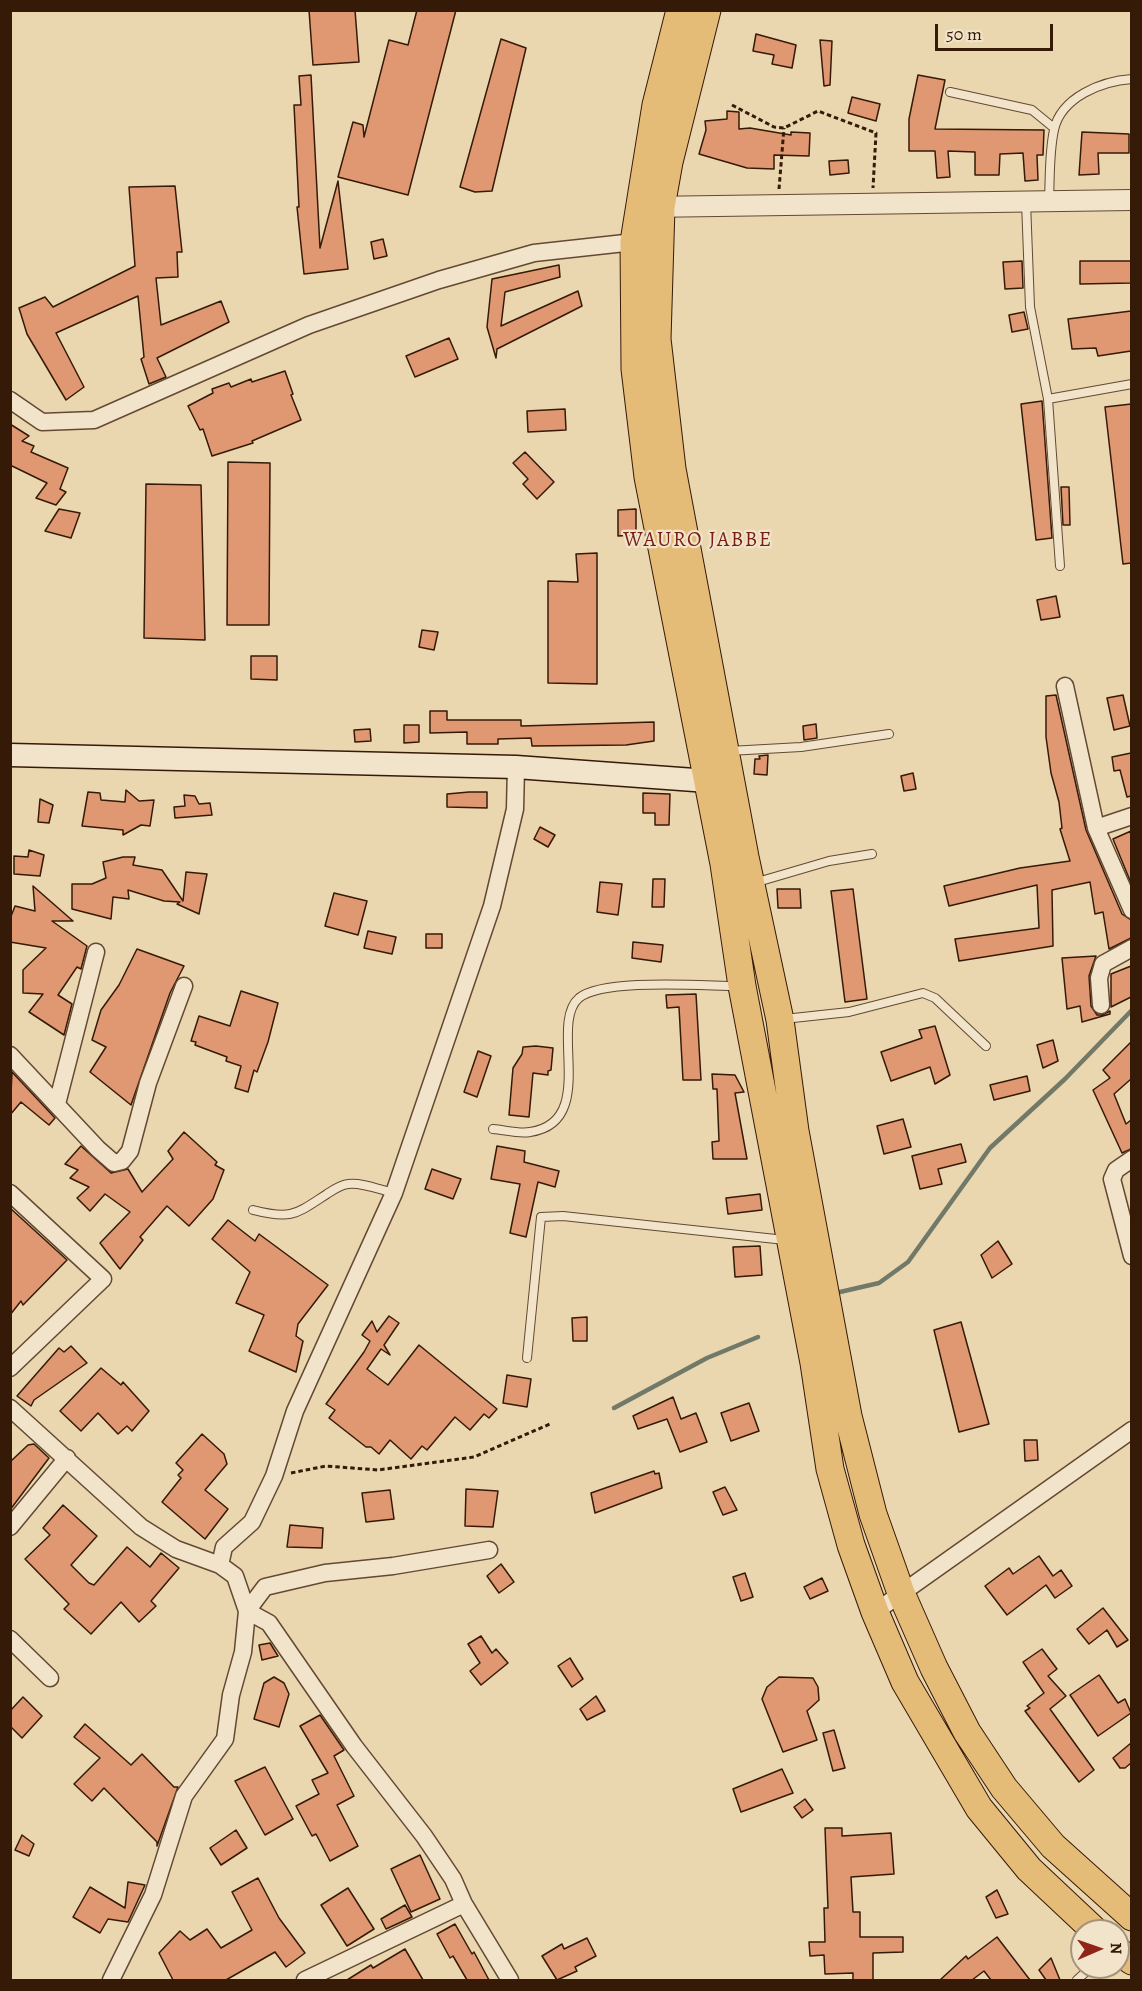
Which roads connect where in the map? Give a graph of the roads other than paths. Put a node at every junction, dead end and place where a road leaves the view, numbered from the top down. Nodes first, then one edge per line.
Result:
1 (680, 10) edge
2 (707, 10) edge
3 (1131, 79) edge
4 (950, 92) dead end
5 (1054, 128) junction
6 (1131, 201) edge
7 (1026, 202) junction
8 (1050, 202) junction
9 (650, 207) junction
10 (633, 242) junction
11 (1131, 384) edge
12 (1048, 399) junction
13 (10, 400) edge
14 (1060, 566) dead end
15 (1065, 686) dead end
16 (889, 734) dead end
17 (726, 751) junction
18 (10, 754) edge
19 (516, 767) junction
20 (719, 782) junction
21 (1131, 816) edge
22 (1096, 828) junction
23 (872, 854) dead end
24 (751, 884) junction
25 (1131, 910) edge
26 (1131, 948) edge
27 (96, 952) dead end
28 (184, 986) dead end
29 (741, 986) junction
30 (1101, 1005) dead end
31 (780, 1020) junction
32 (986, 1046) dead end
33 (10, 1055) edge
34 (57, 1104) junction
35 (493, 1130) dead end
36 (1131, 1159) edge
37 (10, 1193) edge
38 (394, 1193) junction
39 (253, 1210) dead end
40 (1126, 1218) edge
41 (789, 1240) junction
42 (1131, 1256) edge
43 (527, 1358) dead end
44 (10, 1368) edge
45 (10, 1408) edge
46 (1131, 1430) edge
47 (67, 1458) junction
48 (10, 1527) edge
49 (489, 1550) dead end
50 (220, 1565) junction
51 (900, 1593) junction
52 (247, 1611) junction
53 (875, 1612) junction
54 (10, 1639) edge
55 (50, 1678) dead end
56 (464, 1904) junction
57 (1131, 1917) edge
58 (1082, 1919) edge
59 (111, 1980) edge
60 (305, 1980) edge
61 (510, 1980) edge

1 - 9 highway
2 - 9 highway
3 - 5 lane
4 - 5 lane
5 - 8 lane
6 - 8 street
7 - 8 street
7 - 9 street
7 - 12 lane
9 - 10 highway
9 - 17 highway
10 - 13 street
10 - 20 highway
11 - 12 lane
12 - 14 lane
15 - 22 street
16 - 17 lane
17 - 20 highway
18 - 19 main road
19 - 20 main road
19 - 38 street
20 - 24 highway
20 - 29 highway
21 - 22 street
22 - 25 street
23 - 24 lane
24 - 31 highway
26 - 30 street
27 - 34 street
28 - 34 street
29 - 35 lane
29 - 41 highway
31 - 32 lane
31 - 51 highway
33 - 34 street
36 - 40 street
37 - 44 street
38 - 39 lane
38 - 50 street
40 - 42 street
41 - 43 lane
41 - 53 highway
45 - 47 street
46 - 51 street
47 - 48 street
47 - 50 street
49 - 52 street
50 - 52 street
51 - 53 street
51 - 57 highway
52 - 56 street
52 - 59 street
53 - 58 highway
54 - 55 street
56 - 60 street
56 - 61 street

